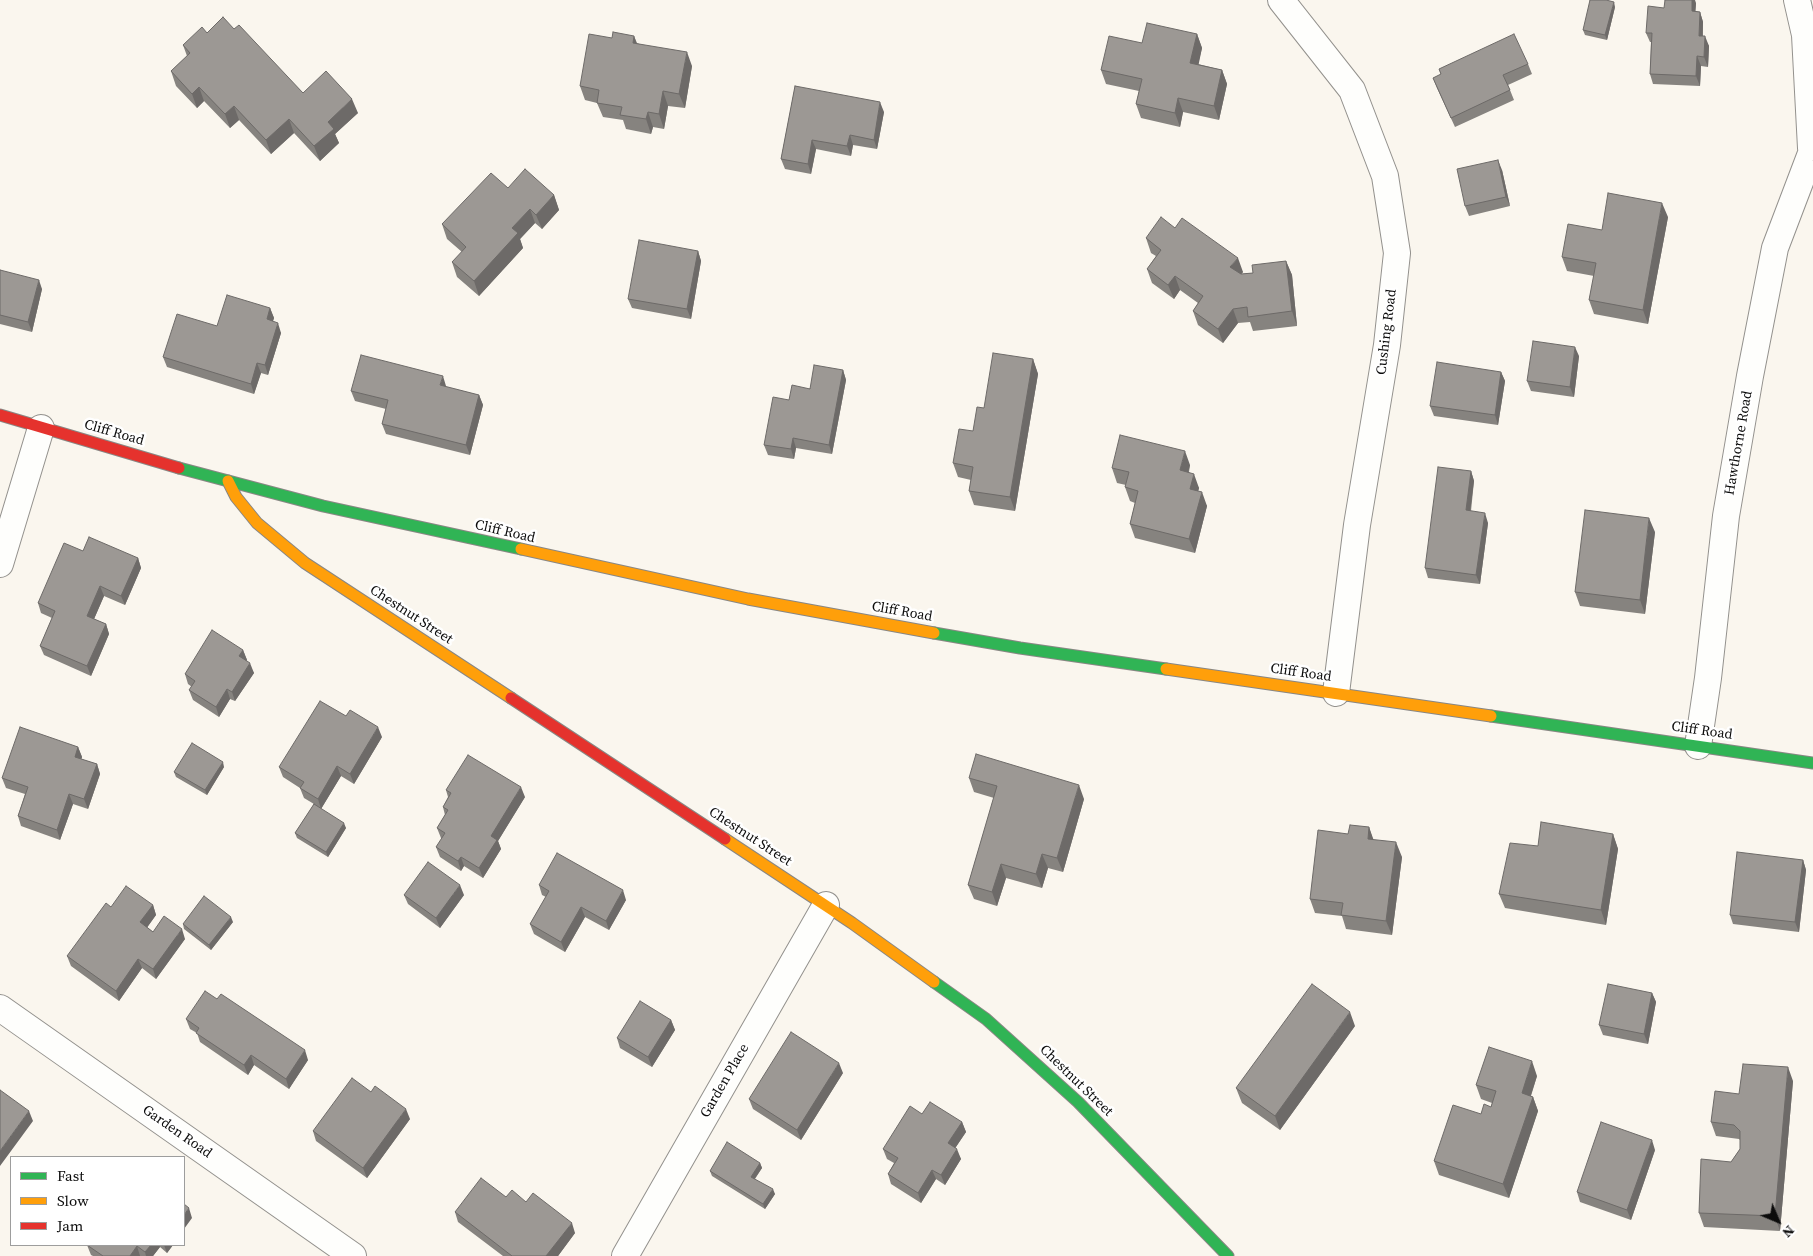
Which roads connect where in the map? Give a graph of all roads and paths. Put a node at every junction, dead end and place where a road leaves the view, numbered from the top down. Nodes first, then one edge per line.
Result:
1 (1281, 0) edge
2 (1797, 0) edge
3 (1812, 148) edge
4 (0, 416) edge
5 (41, 428) junction
6 (228, 481) junction
7 (0, 564) edge
8 (1336, 694) junction
9 (1698, 746) junction
10 (1813, 763) edge
11 (826, 905) junction
12 (0, 1008) edge
13 (353, 1256) edge
14 (624, 1256) edge
15 (1228, 1256) edge

1 - 8 street, Cushing Road
2 - 3 street
3 - 9 street, Hawthorne Road
4 - 5 street, Cliff Road
5 - 6 street, Cliff Road
5 - 7 street
6 - 8 street, Cliff Road
6 - 11 street, Chestnut Street
8 - 9 street, Cliff Road
9 - 10 street, Cliff Road
11 - 14 street, Garden Place
11 - 15 street, Chestnut Street
12 - 13 street, Garden Road

